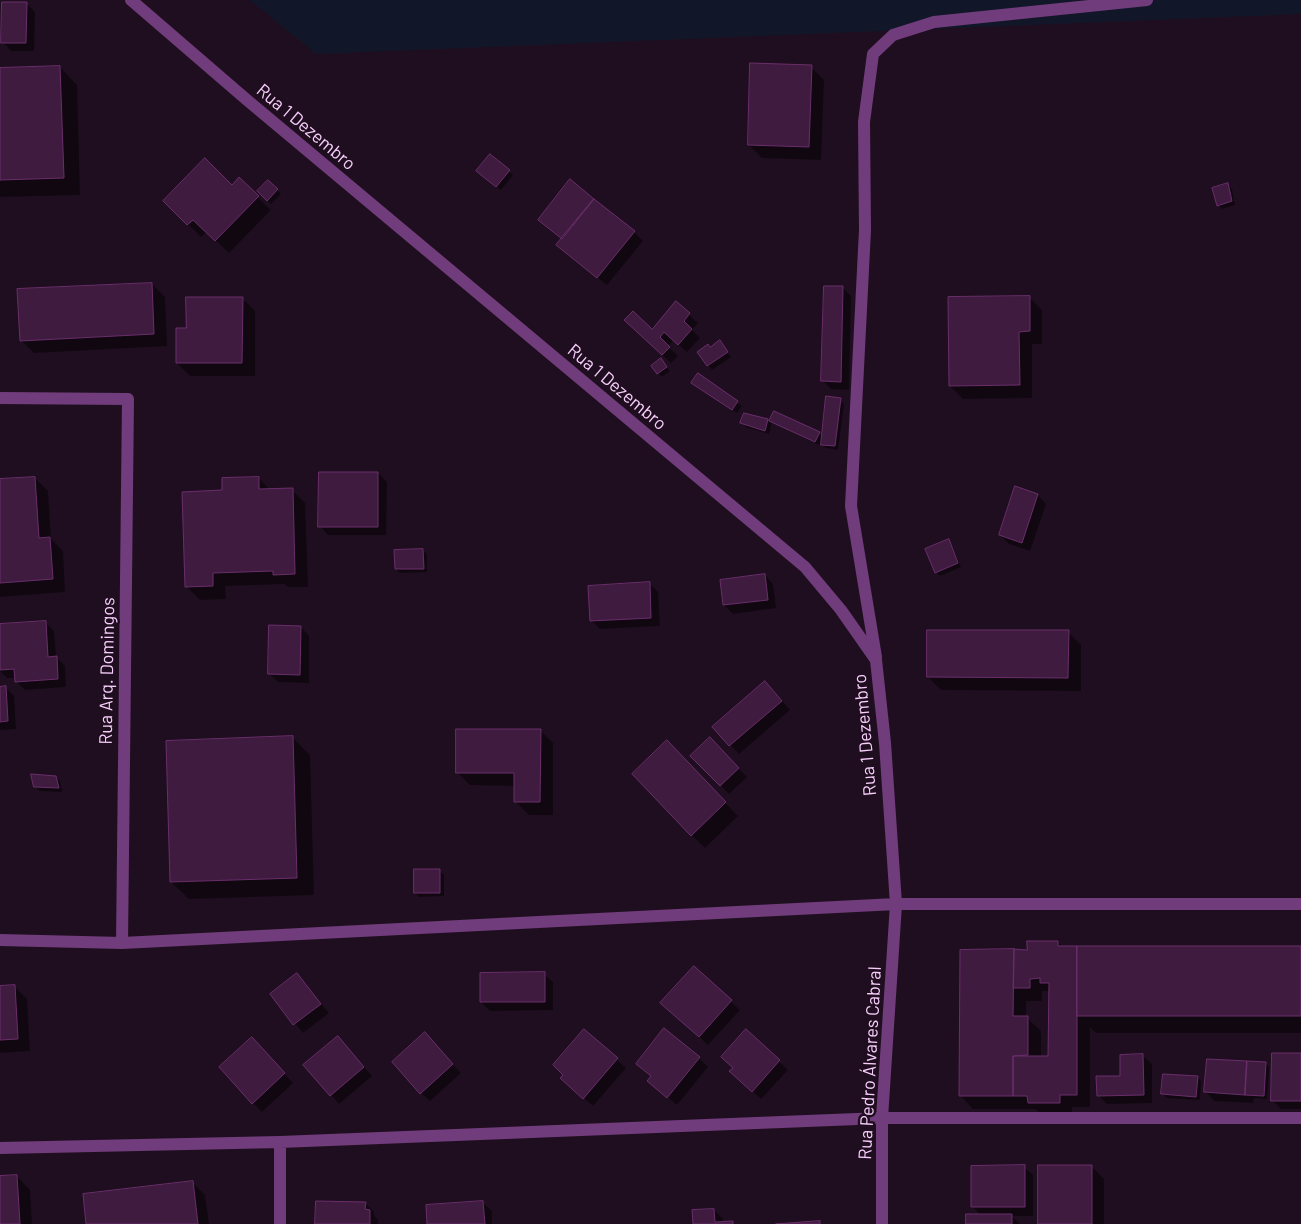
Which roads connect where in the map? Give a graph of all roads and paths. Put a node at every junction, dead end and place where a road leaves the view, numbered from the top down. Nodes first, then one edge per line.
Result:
1 (131, 0) edge
2 (1147, 0) edge
3 (0, 398) edge
4 (876, 660) junction
5 (896, 904) junction
6 (1301, 904) edge
7 (0, 940) edge
8 (122, 943) junction
9 (882, 1118) junction
10 (1301, 1118) edge
11 (280, 1142) junction
12 (0, 1148) edge
13 (280, 1224) edge
14 (882, 1224) edge

1 - 4 street, Rua 1 Dezembro
2 - 4 street
3 - 8 street, Rua Arq. Domingos
4 - 5 street, Rua 1 Dezembro
5 - 6 street
5 - 8 street
5 - 9 street, Rua Pedro Álvares Cabral
7 - 8 street
9 - 10 street
9 - 11 street
9 - 14 street, Rua Pedro Álvares Cabral
11 - 12 street
11 - 13 street

